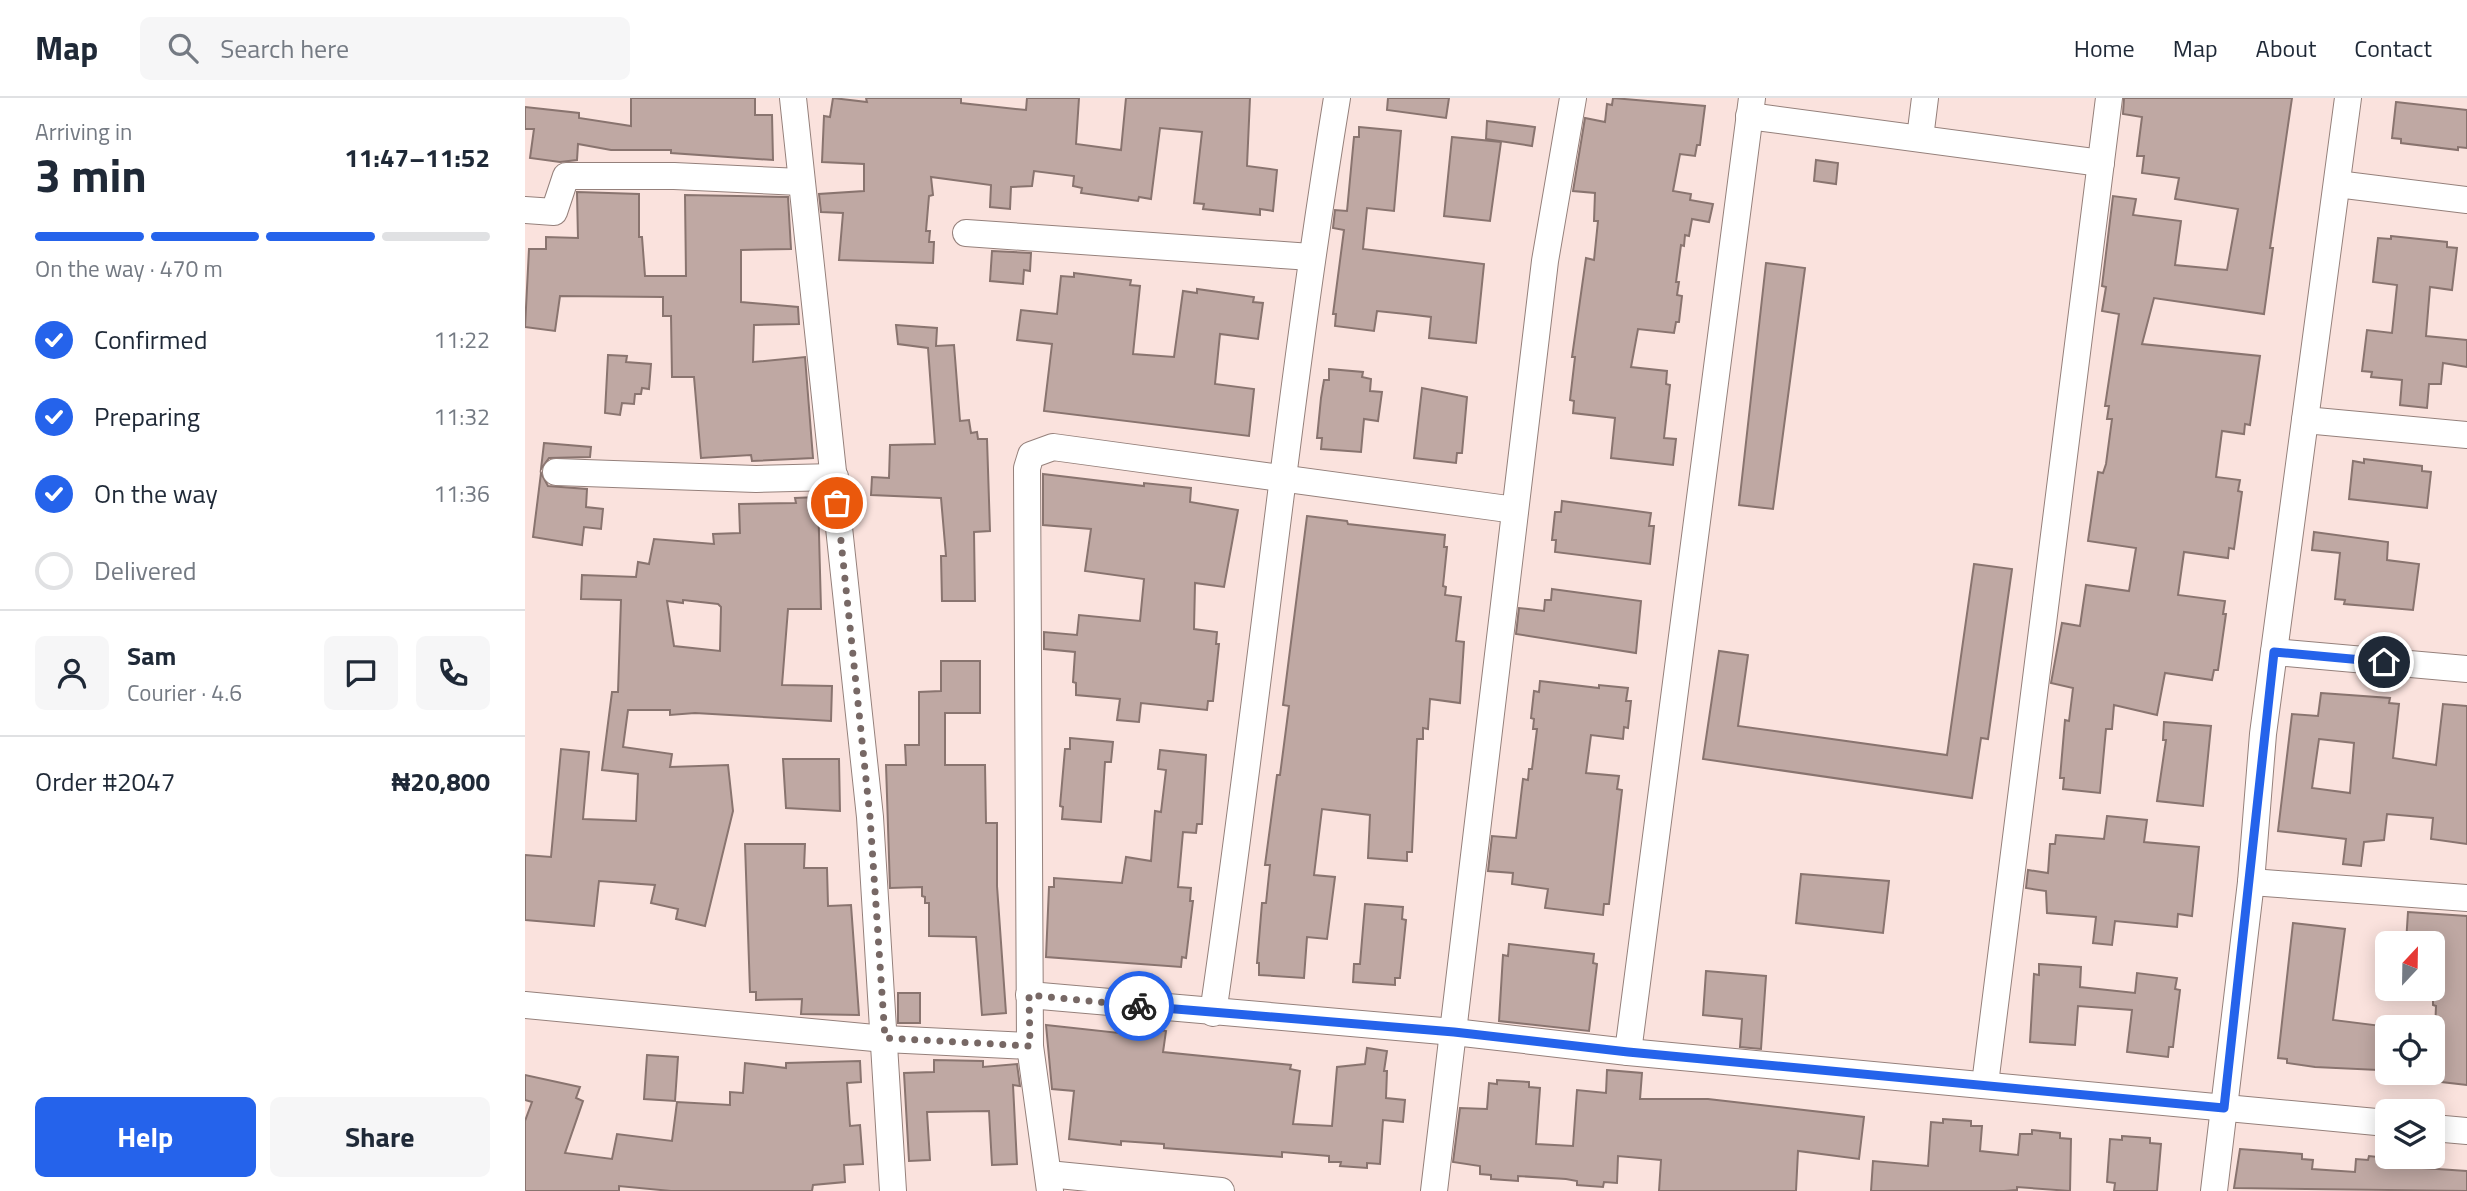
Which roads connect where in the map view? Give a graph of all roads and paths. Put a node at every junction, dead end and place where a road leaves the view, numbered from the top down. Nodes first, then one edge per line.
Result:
1 (793, 98) edge
2 (1337, 98) edge
3 (1573, 98) edge
4 (1925, 98) edge
5 (2109, 98) edge
6 (2348, 98) edge
7 (1750, 107) edge
8 (1920, 138) junction
9 (2101, 163) junction
10 (801, 182) junction
11 (2337, 184) junction
12 (2467, 200) edge
13 (525, 210) edge
14 (966, 233) dead end
15 (1311, 257) junction
16 (2305, 419) junction
17 (2467, 435) edge
18 (557, 471) dead end
19 (835, 477) junction
20 (1284, 481) junction
21 (1515, 510) junction
22 (2274, 652) junction
23 (2467, 669) edge
24 (2251, 882) junction
25 (2467, 898) edge
26 (1029, 995) junction
27 (525, 1005) edge
28 (1213, 1013) junction
29 (1454, 1032) junction
30 (885, 1038) junction
31 (1030, 1046) junction
32 (1628, 1052) junction
33 (1985, 1084) junction
34 (2224, 1108) junction
35 (2375, 1123) edge
36 (2445, 1129) edge
37 (2467, 1131) edge
38 (1049, 1183) edge
39 (893, 1191) edge
40 (1220, 1191) edge
41 (1434, 1191) edge
42 (2214, 1191) edge

1 - 10 street
2 - 15 street
3 - 21 street
4 - 8 street
5 - 9 street
6 - 11 street
7 - 8 street
7 - 32 street
8 - 9 street
9 - 33 street
10 - 13 street
10 - 19 street
11 - 12 street
11 - 16 street
14 - 15 street
15 - 20 street
16 - 17 street
16 - 22 street
18 - 19 street
19 - 30 street
20 - 21 street
20 - 26 street
20 - 28 street
21 - 29 street
22 - 23 street
22 - 24 street
24 - 25 street
24 - 34 street
26 - 28 street
26 - 31 street
27 - 30 street
28 - 29 street
29 - 32 street
29 - 41 street
30 - 31 street
30 - 39 street
31 - 38 street
32 - 33 street
33 - 34 street
34 - 35 street
34 - 42 street
36 - 37 street
38 - 40 street

